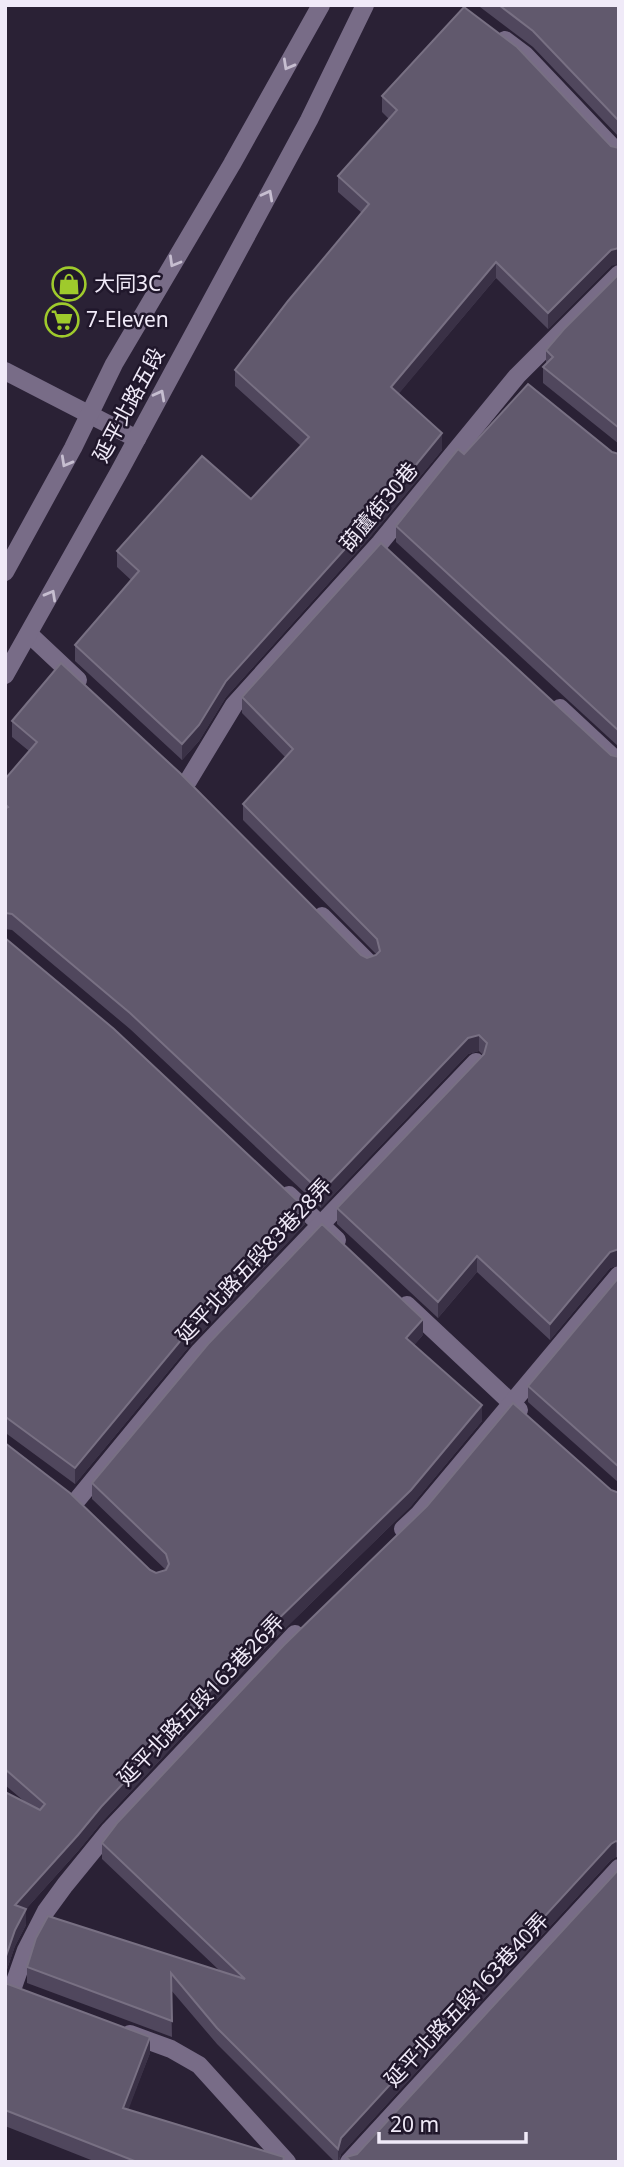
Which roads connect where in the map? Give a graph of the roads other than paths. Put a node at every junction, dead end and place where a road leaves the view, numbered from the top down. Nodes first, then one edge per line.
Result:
1 (321, 5) edge
2 (365, 5) edge
3 (492, 30) edge
4 (619, 154) edge
5 (619, 274) edge
6 (5, 371) edge
7 (89, 414) junction
8 (136, 439) junction
9 (5, 572) edge
10 (29, 634) junction
11 (5, 675) edge
12 (89, 690) edge
13 (549, 698) edge
14 (619, 763) edge
15 (188, 781) edge
16 (311, 905) edge
17 (369, 963) edge
18 (476, 1062) edge
19 (280, 1186) edge
20 (320, 1224) junction
21 (350, 1252) edge
22 (619, 1275) edge
23 (390, 1290) edge
24 (512, 1403) junction
25 (533, 1421) edge
26 (76, 1501) edge
27 (390, 1542) edge
28 (305, 1625) edge
29 (619, 1868) edge
30 (14, 1990) edge
31 (110, 2026) edge
32 (287, 2162) edge
33 (349, 2162) edge

1 -> 7 street
8 -> 2 street, 延平北路五段
3 - 4 street
5 - 15 street, 葫蘆街30巷
6 - 7 street
7 - 8 street
7 -> 9 street
10 -> 8 street, 延平北路五段
10 - 11 street, 延平北路五段
10 - 12 street
13 - 14 street
16 - 17 street
18 - 20 street, 延平北路五段83巷28弄
19 - 20 street
20 - 21 street
20 - 26 street, 延平北路五段83巷28弄
22 - 24 street
23 - 24 street
24 - 25 street
24 - 27 street
28 - 30 street, 延平北路五段163巷26弄
29 - 33 street, 延平北路五段163巷40弄
31 - 32 street

